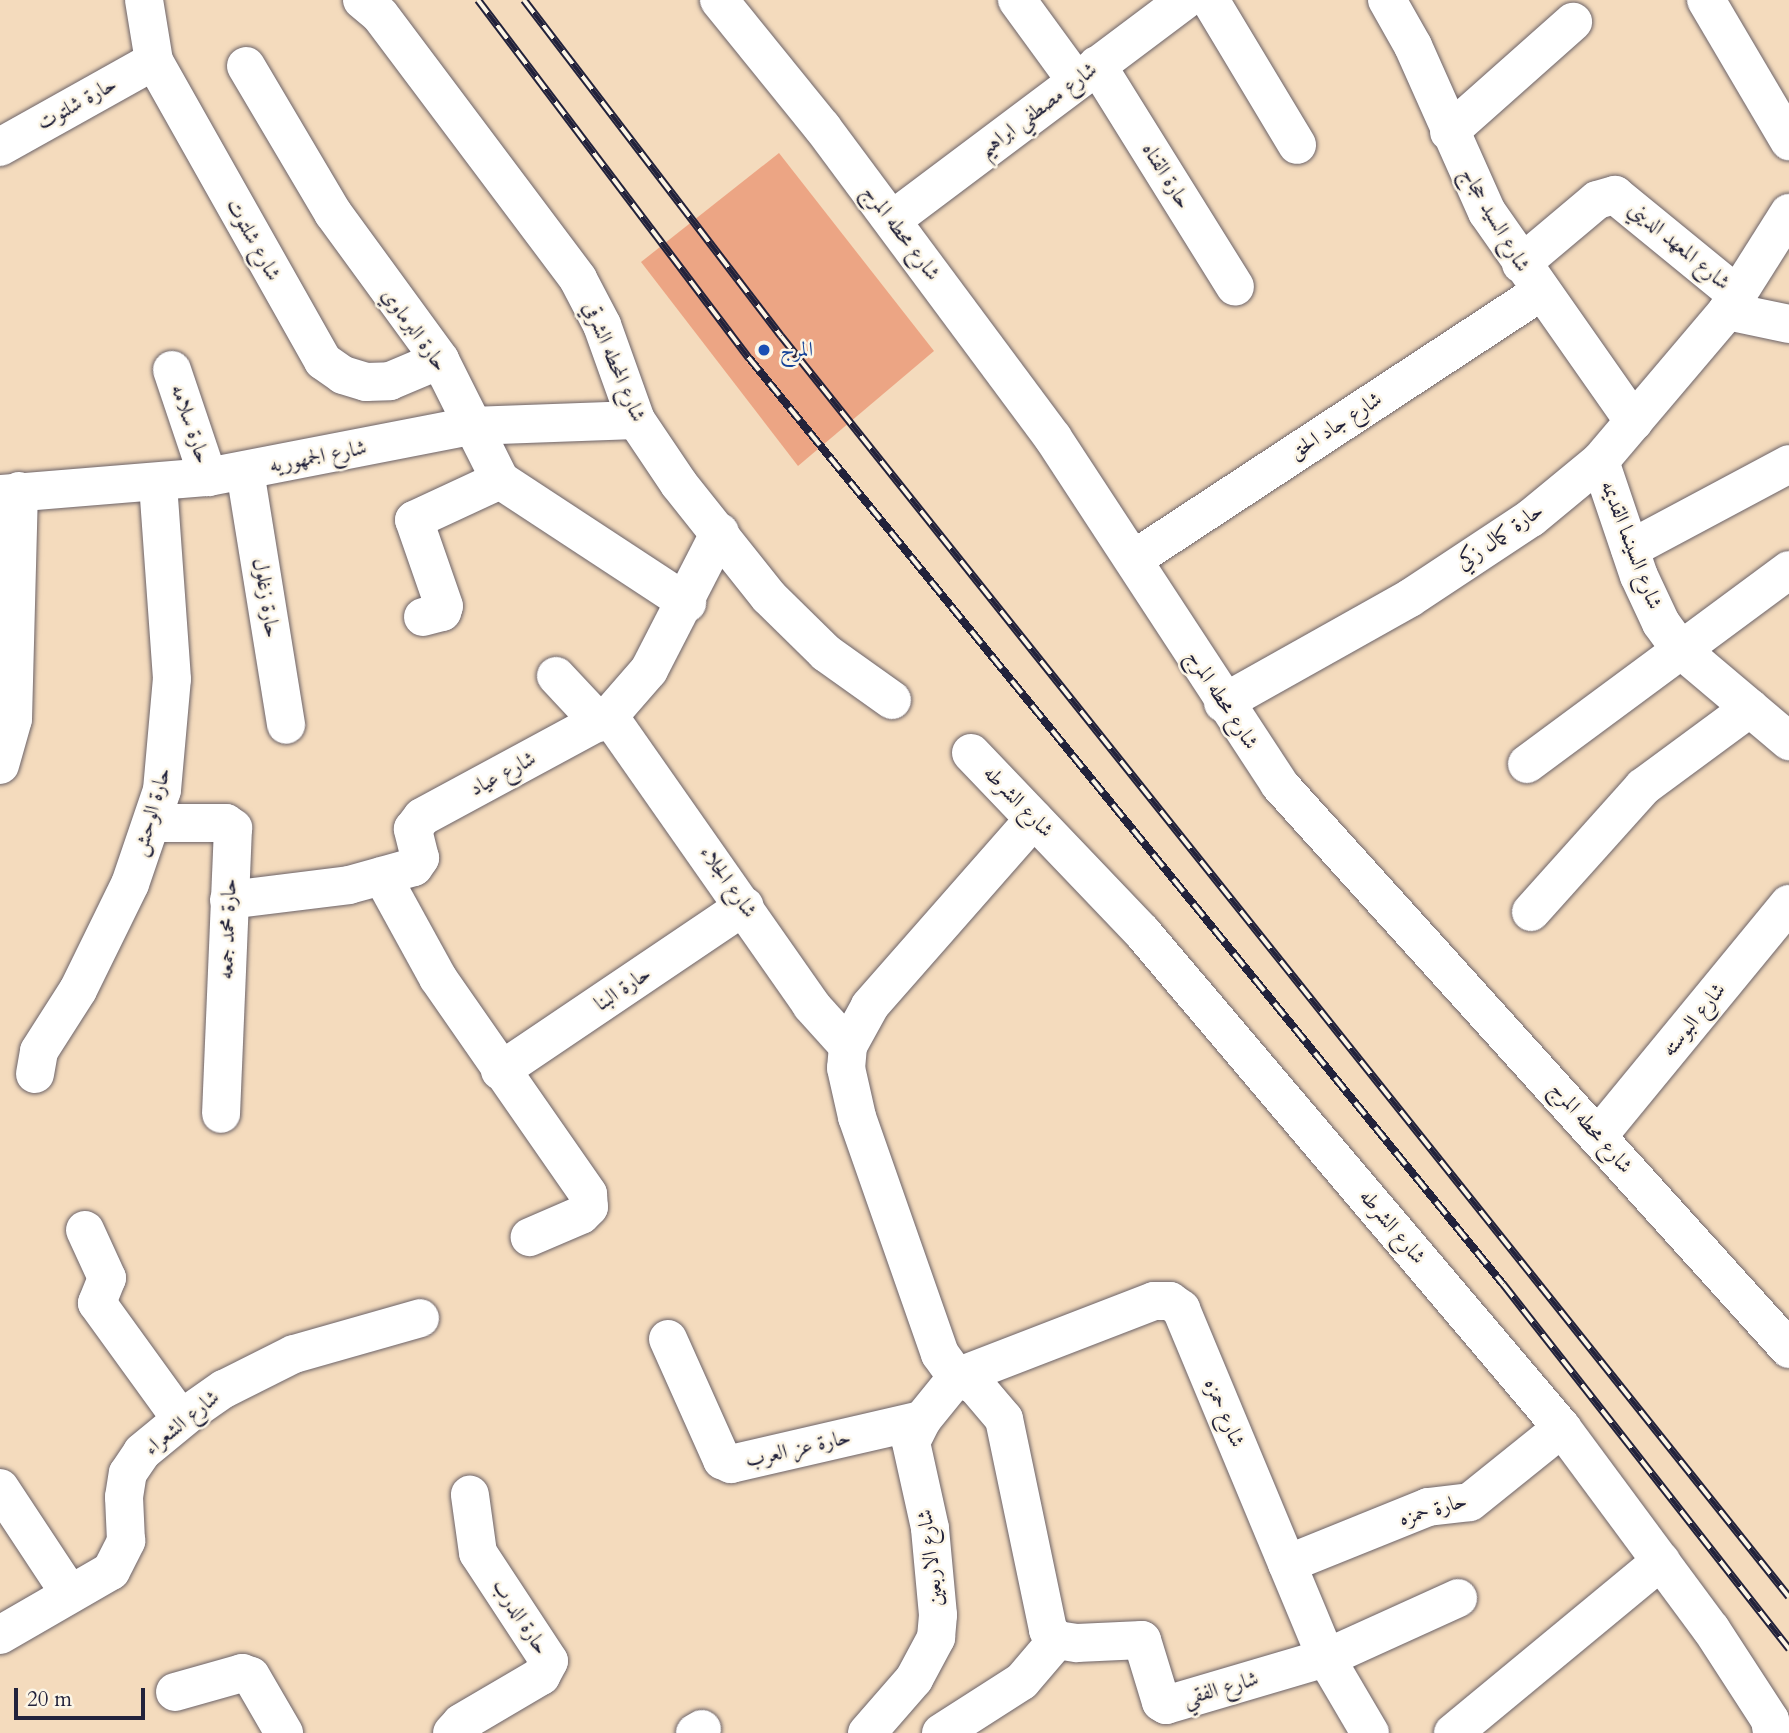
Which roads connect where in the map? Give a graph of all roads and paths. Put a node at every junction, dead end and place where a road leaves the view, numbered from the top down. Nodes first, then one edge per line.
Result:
1 (144, 0) edge
2 (362, 0) edge
3 (719, 0) edge
4 (1017, 0) edge
5 (1185, 0) edge
6 (1210, 0) edge
7 (1387, 0) edge
8 (1706, 0) edge
9 (1573, 22) dead end
10 (154, 61) junction
11 (246, 66) dead end
12 (1087, 73) junction
13 (1449, 132) junction
14 (3, 141) edge
15 (1789, 141) edge
16 (1297, 145) dead end
17 (1789, 213) edge
18 (892, 220) junction
19 (1530, 279) junction
20 (1235, 287) dead end
21 (1732, 303) junction
22 (1789, 324) edge
23 (440, 360) junction
24 (172, 370) dead end
25 (636, 420) junction
26 (1634, 422) junction
27 (471, 426) junction
28 (1600, 461) junction
29 (1789, 464) edge
30 (245, 471) junction
31 (208, 477) junction
32 (500, 480) junction
33 (158, 484) junction
34 (9, 492) edge
35 (720, 532) junction
36 (1630, 549) junction
37 (1134, 559) junction
38 (1789, 570) edge
39 (687, 603) junction
40 (423, 617) dead end
41 (1680, 649) junction
42 (556, 676) dead end
43 (892, 700) dead end
44 (1223, 703) junction
45 (1750, 708) junction
46 (604, 720) junction
47 (286, 725) dead end
48 (1789, 741) edge
49 (971, 753) dead end
50 (1527, 764) dead end
51 (0, 765) edge
52 (1034, 819) junction
53 (152, 823) junction
54 (382, 876) junction
55 (229, 900) junction
56 (1789, 904) edge
57 (745, 906) junction
58 (1531, 912) dead end
59 (848, 1046) junction
60 (500, 1071) junction
61 (35, 1074) dead end
62 (221, 1114) dead end
63 (1599, 1135) junction
64 (85, 1230) dead end
65 (530, 1237) dead end
66 (420, 1318) dead end
67 (668, 1339) dead end
68 (1789, 1349) edge
69 (957, 1377) junction
70 (181, 1419) junction
71 (922, 1420) junction
72 (1562, 1428) junction
73 (0, 1488) edge
74 (470, 1495) dead end
75 (1661, 1562) junction
76 (1287, 1564) junction
77 (70, 1594) junction
78 (1458, 1598) dead end
79 (0, 1635) edge
80 (1057, 1640) junction
81 (1326, 1658) junction
82 (174, 1692) dead end
83 (284, 1733) edge
84 (452, 1733) edge
85 (867, 1733) edge
86 (941, 1733) edge
87 (1370, 1733) edge
88 (1452, 1733) edge
89 (1772, 1733) edge

1 - 10 street, شارع شلتوت
2 - 25 street, شارع المحطه الشرقي
3 - 18 street, شارع محطه المرج
4 - 12 street, حارة القناه
5 - 12 street, شارع مصطفي ابراهيم
6 - 16 street
7 - 13 street, شارع السيد حجاج
8 - 15 street
9 - 13 street
10 - 14 street, حارة شلتوت
10 - 23 street, شارع شلتوت
11 - 23 street, حارة البرماوي
12 - 18 street, شارع مصطفي ابراهيم
12 - 20 street, حارة القناه
13 - 19 street, شارع السيد حجاج
17 - 21 street, حارة كمال زكي
18 - 37 street, شارع محطه المرج
19 - 21 street, شارع المعهد الديني
19 - 26 street, شارع السيد حجاج
19 - 37 street, شارع جاد الحق
21 - 22 street
21 - 26 street, حارة كمال زكي
23 - 27 street, حارة البرماوي
24 - 31 street, حارة سلامه
25 - 27 street, شارع الجمهوريه
25 - 35 street, شارع المحطه الشرقي
26 - 28 street, حارة كمال زكي
27 - 30 street, شارع الجمهوريه
27 - 32 street, حارة البرماوي
28 - 36 street, شارع السينما القديمه
28 - 44 street, حارة كمال زكي
29 - 36 street
30 - 31 street, شارع الجمهوريه
30 - 47 street, حارة زغلول
31 - 33 street, شارع الجمهوريه
32 - 39 street, حارة البرماوي
32 - 40 street
33 - 34 street, شارع الجمهوريه
33 - 53 street, حارة الوحش
34 - 51 street
35 - 39 street, شارع عياد
35 - 43 street, شارع المحطه الشرقي
36 - 41 street, شارع السينما القديمه
37 - 44 street, شارع محطه المرج
38 - 41 street
39 - 46 street, شارع عياد
41 - 45 street, شارع السينما القديمه
41 - 50 street
42 - 46 street, شارع الجلاء
44 - 63 street, شارع محطه المرج
45 - 48 street, شارع السينما القديمه
45 - 58 street
46 - 54 street, شارع عياد
46 - 57 street, شارع الجلاء
49 - 52 street, شارع الشرطه
52 - 59 street
52 - 72 street, شارع الشرطه
53 - 55 street, حارة محمد جمعه
53 - 61 street, حارة الوحش
54 - 55 street, شارع عياد
54 - 60 street
55 - 62 street, حارة محمد جمعه
56 - 63 street, شارع البوسته
57 - 59 street, شارع الجلاء
57 - 60 street, حارة البنا
59 - 69 street
60 - 65 street
63 - 68 street, شارع محطه المرج
64 - 70 street
66 - 70 street, شارع الشعراء
67 - 71 street, حارة عز العرب
69 - 71 street, شارع الاربعين
69 - 76 street, شارع حمزه
69 - 80 street
70 - 77 street, شارع الشعراء
71 - 85 street, شارع الاربعين
72 - 75 street, شارع الشرطه
72 - 76 street, حارة حمزه
73 - 77 street
74 - 84 street, حارة الدرب
75 - 88 street
75 - 89 street, شارع الشرطه
76 - 81 street, شارع حمزه
77 - 79 street, شارع الشعراء
78 - 81 street, شارع الفقي
80 - 81 street, شارع الفقي
80 - 86 street
81 - 87 street, شارع حمزه
82 - 83 street

